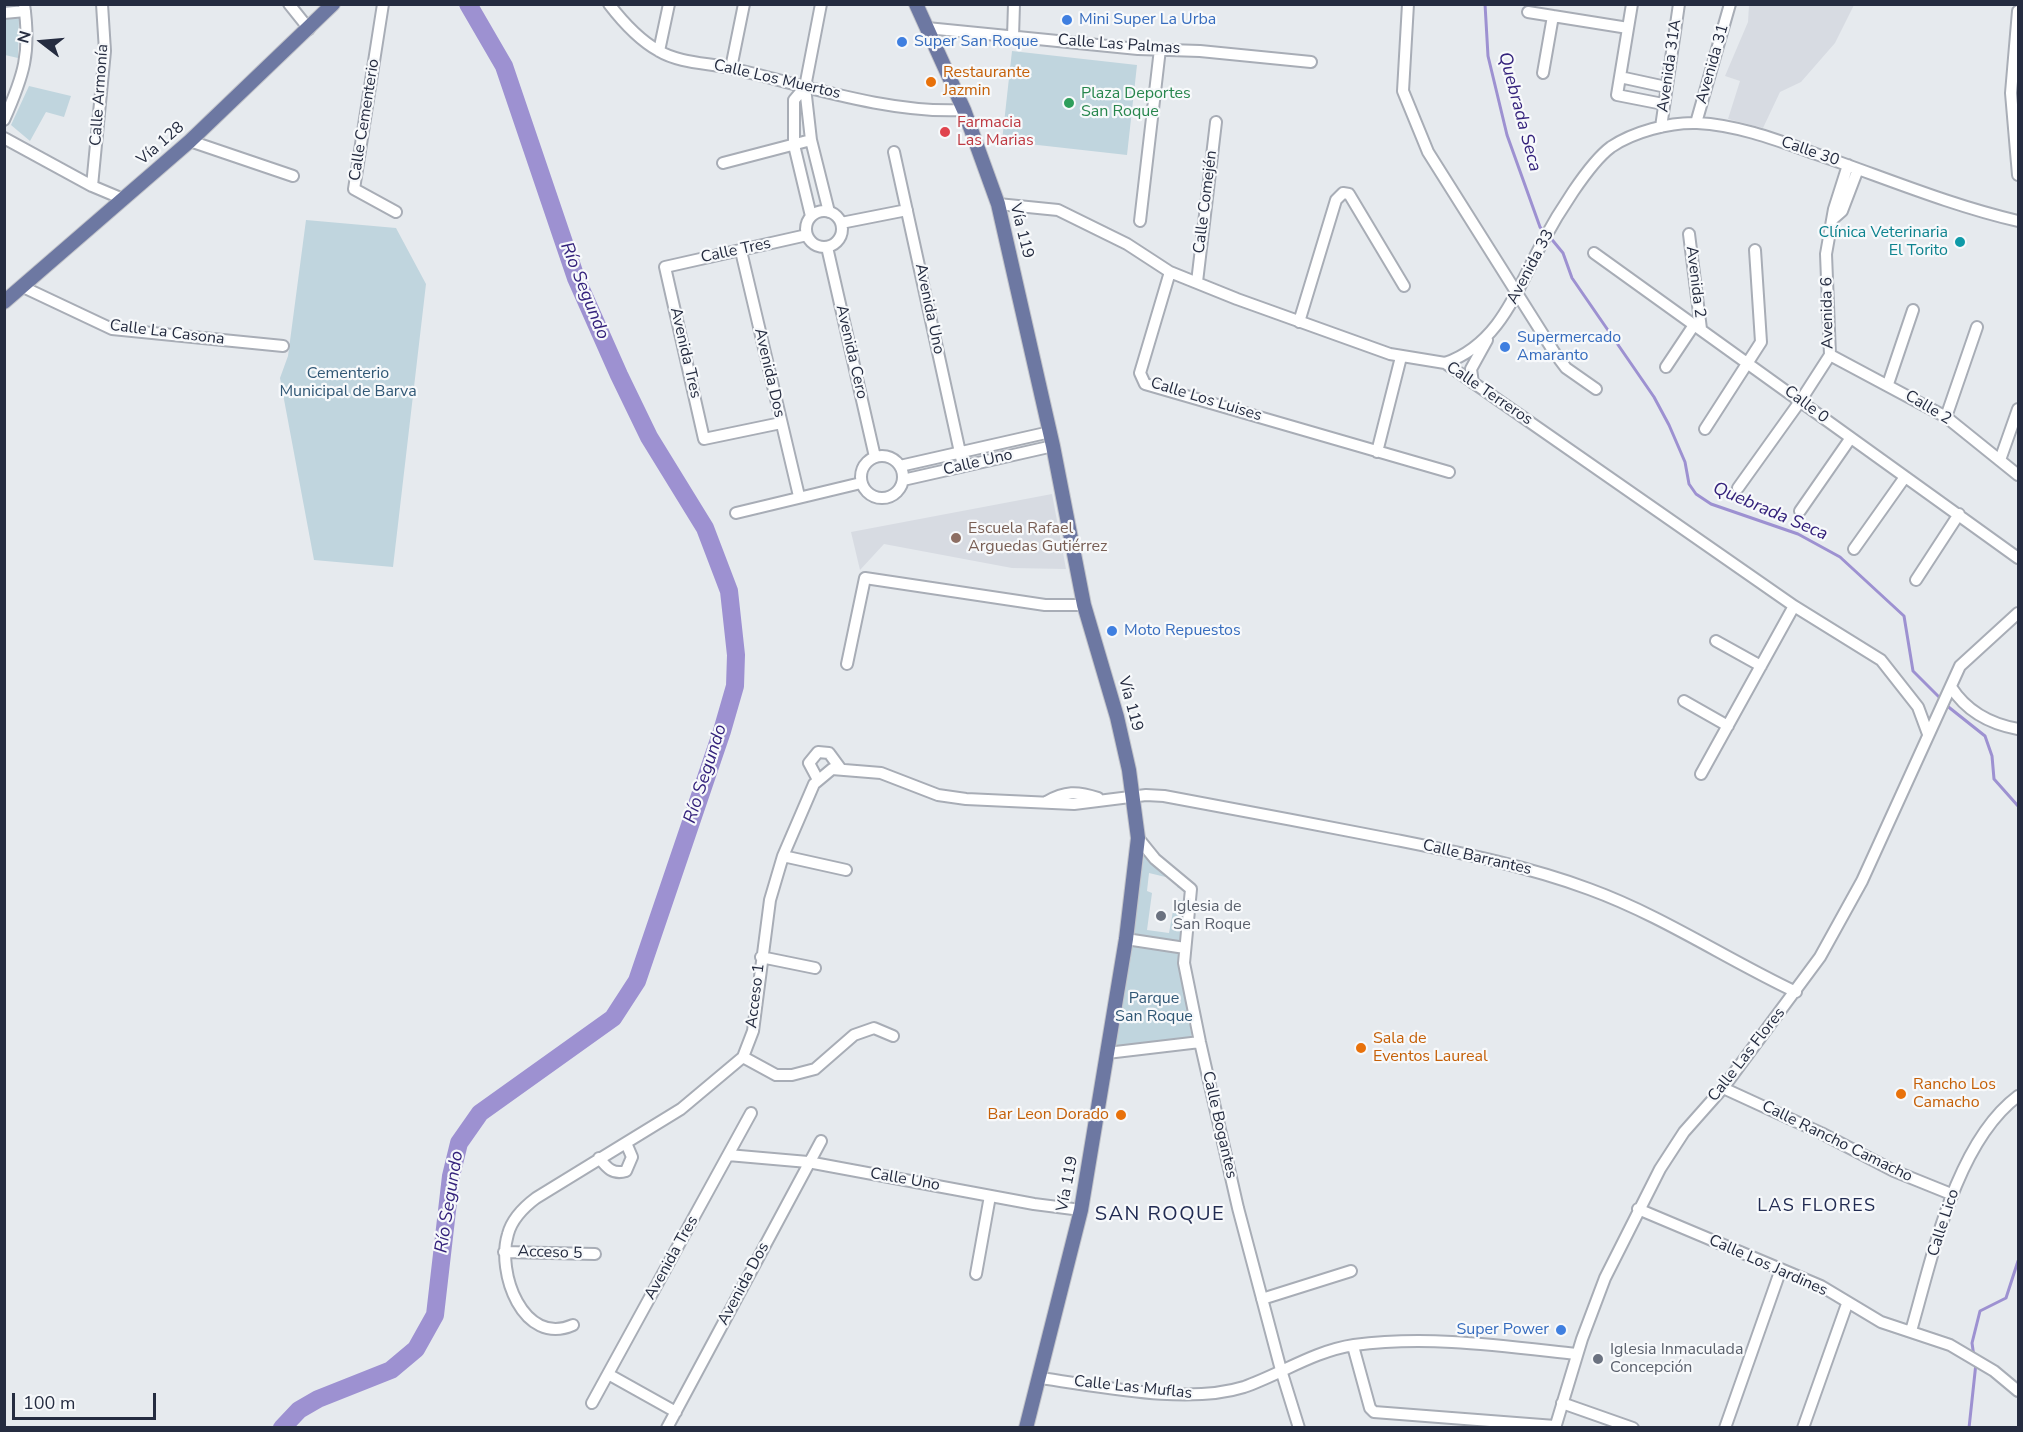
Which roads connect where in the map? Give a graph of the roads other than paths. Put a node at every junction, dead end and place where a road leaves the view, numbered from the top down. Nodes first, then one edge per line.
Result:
1 (102, 4) edge
2 (289, 4) edge
3 (333, 4) edge
4 (383, 4) edge
5 (609, 4) edge
6 (669, 4) edge
7 (744, 4) edge
8 (820, 4) edge
9 (916, 4) edge
10 (1014, 4) edge
11 (1408, 4) edge
12 (1632, 4) edge
13 (1679, 4) edge
14 (1730, 4) edge
15 (25, 8) edge
16 (2019, 11) edge
17 (1528, 12) dead end
18 (4, 13) edge
19 (1553, 16) junction
20 (927, 28) junction
21 (1628, 28) junction
22 (309, 29) junction
23 (1013, 37) junction
24 (1160, 49) junction
25 (659, 51) junction
26 (1311, 62) dead end
27 (731, 68) junction
28 (1543, 73) dead end
29 (1620, 77) junction
30 (805, 87) junction
31 (1666, 87) junction
32 (1663, 104) junction
33 (964, 110) junction
34 (4, 120) edge
35 (1216, 122) dead end
36 (1696, 123) junction
37 (1661, 128) junction
38 (4, 138) edge
39 (811, 140) junction
40 (190, 141) junction
41 (794, 146) junction
42 (894, 152) dead end
43 (1602, 154) joint
44 (723, 163) dead end
45 (1853, 167) junction
46 (2019, 175) edge
47 (293, 176) dead end
48 (92, 186) junction
49 (123, 199) junction
50 (998, 204) junction
51 (907, 210) junction
52 (396, 212) dead end
53 (829, 212) junction
54 (811, 216) junction
55 (1140, 221) dead end
56 (2019, 221) edge
57 (841, 223) junction
58 (1689, 234) dead end
59 (807, 235) junction
60 (827, 247) junction
61 (1755, 250) dead end
62 (741, 251) junction
63 (1594, 253) dead end
64 (665, 267) joint
65 (1170, 272) junction
66 (1197, 282) junction
67 (1404, 286) dead end
68 (23, 287) junction
69 (1516, 293) junction
70 (4, 302) edge
71 (1913, 310) dead end
72 (1299, 322) junction
73 (1697, 327) junction
74 (1977, 327) dead end
75 (1492, 332) junction
76 (284, 346) dead end
77 (1830, 355) junction
78 (1401, 357) junction
79 (1445, 363) junction
80 (1748, 363) junction
81 (1666, 367) dead end
82 (1473, 383) junction
83 (1888, 384) junction
84 (1596, 389) dead end
85 (1801, 400) junction
86 (2019, 409) edge
87 (1946, 417) junction
88 (781, 423) junction
89 (1705, 429) dead end
90 (1052, 439) junction
91 (1851, 439) junction
92 (960, 452) junction
93 (1377, 452) junction
94 (875, 457) junction
95 (2000, 460) junction
96 (900, 466) junction
97 (963, 466) junction
98 (1449, 472) dead end
99 (2019, 475) edge
100 (1905, 477) junction
101 (903, 480) junction
102 (861, 483) junction
103 (1738, 488) dead end
104 (799, 496) junction
105 (1800, 511) dead end
106 (736, 513) dead end
107 (1959, 514) junction
108 (1854, 549) dead end
109 (2019, 558) edge
110 (1916, 580) dead end
111 (1084, 601) junction
112 (1794, 606) junction
113 (2019, 613) edge
114 (1716, 641) dead end
115 (847, 664) dead end
116 (1761, 666) junction
117 (1950, 691) junction
118 (1684, 701) dead end
119 (1918, 707) junction
120 (1940, 710) junction
121 (1728, 726) junction
122 (2019, 729) edge
123 (1928, 734) junction
124 (840, 768) junction
125 (1701, 774) dead end
126 (817, 778) junction
127 (1135, 796) junction
128 (1138, 838) junction
129 (783, 856) junction
130 (846, 870) dead end
131 (1126, 939) junction
132 (1185, 948) junction
133 (761, 957) junction
134 (815, 968) dead end
135 (1796, 992) junction
136 (893, 1036) dead end
137 (1200, 1042) junction
138 (1107, 1053) junction
139 (743, 1057) junction
140 (1723, 1088) junction
141 (2019, 1096) edge
142 (750, 1113) dead end
143 (821, 1141) dead end
144 (626, 1143) junction
145 (728, 1155) junction
146 (599, 1158) junction
147 (808, 1162) junction
148 (1951, 1194) junction
149 (990, 1196) junction
150 (1638, 1209) junction
151 (1081, 1210) junction
152 (504, 1252) junction
153 (595, 1254) dead end
154 (1781, 1269) junction
155 (1352, 1270) dead end
156 (976, 1274) dead end
157 (1262, 1299) junction
158 (1847, 1304) junction
159 (573, 1325) dead end
160 (1911, 1331) junction
161 (1353, 1346) junction
162 (1577, 1354) junction
163 (1281, 1370) junction
164 (608, 1374) junction
165 (1040, 1378) junction
166 (2019, 1392) edge
167 (592, 1403) dead end
168 (1563, 1403) junction
169 (676, 1412) junction
170 (1555, 1427) edge
171 (667, 1428) edge
172 (1026, 1428) edge
173 (1299, 1428) edge
174 (1633, 1428) edge
175 (1725, 1428) edge
176 (1803, 1428) edge

1 - 48 street, Calle Armonía
2 - 22 street
3 - 22 main road, Vía 128
4 - 52 street, Calle Cementerio
5 - 25 street, Calle Los Muertos
6 - 25 street
7 - 27 street
8 - 30 street
9 - 20 main road, Vía 119
10 - 23 street
11 - 69 street
12 - 21 street
13 - 31 street, Avenida 31A
14 - 36 street, Avenida 31
15 - 18 street
15 - 34 street
16 - 46 street
17 - 19 street
19 - 21 street
19 - 28 street
20 - 23 street, Calle Las Palmas
20 - 33 main road, Vía 119
21 - 29 street
22 - 40 main road, Vía 128
23 - 24 street, Calle Las Palmas
24 - 26 street, Calle Las Palmas
24 - 55 street
25 - 27 street, Calle Los Muertos
27 - 30 street, Calle Los Muertos
29 - 31 street
29 - 32 street
30 - 33 street, Calle Los Muertos
30 - 39 street
30 - 41 street
31 - 32 street, Avenida 31A
32 - 37 street, Avenida 31A
33 - 50 main road, Vía 119
35 - 66 street, Calle Comején
36 - 37 street, Calle 30
36 - 45 street, Calle 30
37 - 43 street, Calle 30
38 - 48 street
39 - 41 street
39 - 53 street
40 - 47 street
40 - 49 main road, Vía 128
41 - 44 street
41 - 54 street
42 - 51 street, Avenida Uno
43 - 69 street, Avenida 33
45 - 56 street, Calle 30
45 - 77 street, Avenida 6
48 - 49 street
49 - 68 main road, Vía 128
50 - 65 street, Calle Terreros
50 - 90 main road, Vía 119
51 - 57 street
51 - 92 street, Avenida Uno
53 - 54 street
53 - 57 street
54 - 59 street
57 - 60 street
58 - 73 street, Avenida 2
59 - 60 street
59 - 62 street, Calle Tres
60 - 94 street, Avenida Cero
61 - 80 street
62 - 64 street, Calle Tres
62 - 88 street, Avenida Dos
63 - 73 street, Calle 0
64 - 88 street, Avenida Tres
65 - 66 street, Calle Terreros
65 - 93 street, Calle Los Luises
66 - 72 street, Calle Terreros
67 - 72 street
68 - 70 main road, Vía 128
68 - 76 street, Calle La Casona
69 - 75 street, Avenida 33
69 - 84 street
71 - 83 street
72 - 78 street, Calle Terreros
73 - 80 street, Calle 0
73 - 81 street
74 - 87 street
75 - 79 street, Avenida 33
75 - 82 street
77 - 83 street, Calle 2
77 - 85 street, Avenida 6
78 - 79 street, Calle Terreros
78 - 93 street
79 - 82 street, Calle Terreros
80 - 85 street, Calle 0
80 - 89 street
82 - 112 street, Calle Terreros
83 - 87 street, Calle 2
85 - 91 street, Calle 0
85 - 103 street, Avenida 6
86 - 95 street
87 - 95 street, Calle 2
88 - 104 street, Avenida Dos
90 - 92 street, Calle Uno
90 - 97 street, Calle Uno
90 - 111 main road, Vía 119
91 - 100 street, Calle 0
91 - 105 street
92 - 96 street, Calle Uno
92 - 97 street, Avenida Uno
93 - 98 street, Calle Los Luises
94 - 96 street
94 - 102 street
95 - 99 street, Calle 2
96 - 101 street
97 - 101 street, Calle Uno
100 - 107 street, Calle 0
100 - 108 street
101 - 102 street
102 - 104 street
104 - 106 street
107 - 109 street, Calle 0
107 - 110 street
111 - 115 street
111 - 127 main road, Vía 119
112 - 116 street
112 - 119 street, Calle Terreros
113 - 117 street, Calle Las Flores
114 - 116 street
116 - 121 street
117 - 120 street, Calle Las Flores
117 - 122 street
118 - 121 street
119 - 120 street
119 - 123 street, Calle Terreros
120 - 123 street, Calle Las Flores
121 - 125 street
123 - 135 street, Calle Las Flores
124 - 126 street
124 - 126 street
124 - 127 street
126 - 129 street, Acceso 1
127 - 128 main road, Vía 119
127 - 135 street, Calle Barrantes
128 - 131 main road, Vía 119
128 - 132 street, Calle Bogantes
129 - 130 street
129 - 133 street, Acceso 1
131 - 132 street
131 - 138 main road, Vía 119
132 - 137 street, Calle Bogantes
133 - 134 street
133 - 139 street, Acceso 1
135 - 140 street, Calle Las Flores
136 - 139 street
137 - 138 street
137 - 157 street, Calle Bogantes
138 - 151 main road, Vía 119
139 - 144 street
140 - 148 street, Calle Rancho Camacho
140 - 150 street, Calle Las Flores
141 - 148 street, Calle Lico
142 - 145 street, Avenida Tres
143 - 147 street, Avenida Dos
144 - 146 street
144 - 146 street
145 - 147 street, Calle Uno
145 - 164 street, Avenida Tres
146 - 152 street
147 - 149 street, Calle Uno
147 - 169 street, Avenida Dos
148 - 160 street, Calle Lico
149 - 151 street, Calle Uno
149 - 156 street
150 - 154 street, Calle Los Jardines
150 - 162 street, Calle Las Flores
151 - 165 main road, Vía 119
152 - 153 street, Acceso 5
152 - 159 street
154 - 158 street, Calle Los Jardines
154 - 175 street
155 - 157 street
157 - 163 street, Calle Bogantes
158 - 160 street, Calle Los Jardines
158 - 176 street
160 - 166 street, Calle Los Jardines
161 - 162 street, Calle Las Muflas
161 - 163 street, Calle Las Muflas
161 - 170 street
162 - 168 street, Calle Las Flores
163 - 165 street, Calle Las Muflas
163 - 173 street, Calle Bogantes
164 - 167 street, Avenida Tres
164 - 169 street
165 - 172 main road, Vía 119
168 - 170 street, Calle Las Flores
168 - 174 street
169 - 171 street, Avenida Dos

